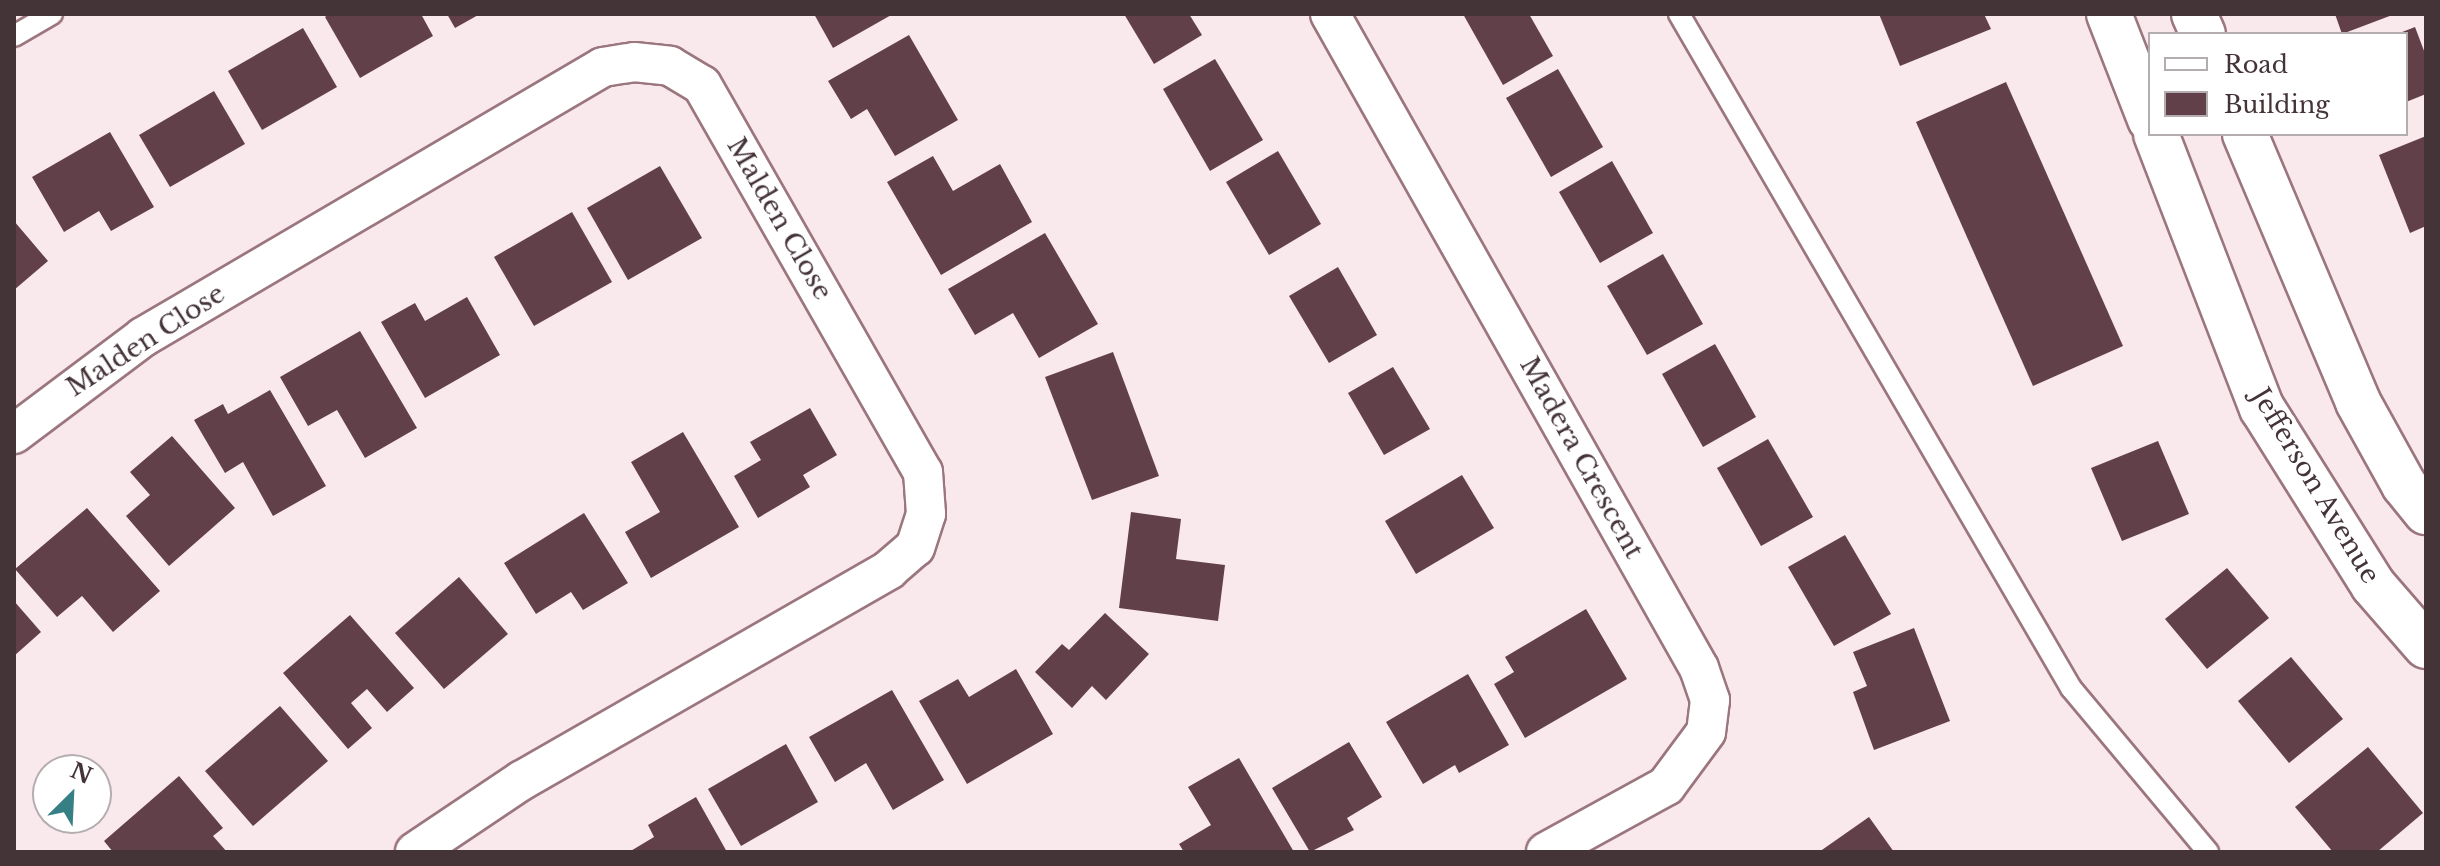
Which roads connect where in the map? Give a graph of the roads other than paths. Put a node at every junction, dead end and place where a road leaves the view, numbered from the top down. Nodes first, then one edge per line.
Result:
1 (52, 14) edge
2 (1330, 14) edge
3 (1679, 14) edge
4 (2109, 14) edge
5 (14, 36) edge
6 (2148, 114) edge
7 (2157, 136) edge
8 (2246, 136) edge
9 (14, 434) edge
10 (2426, 512) edge
11 (2426, 646) edge
12 (415, 852) edge
13 (1546, 852) edge
14 (2208, 852) edge

1 - 5 lane
2 - 13 street, Madera Crescent
3 - 14 lane
4 - 6 street
7 - 11 street, Jefferson Avenue
8 - 10 street
9 - 12 street, Malden Close

